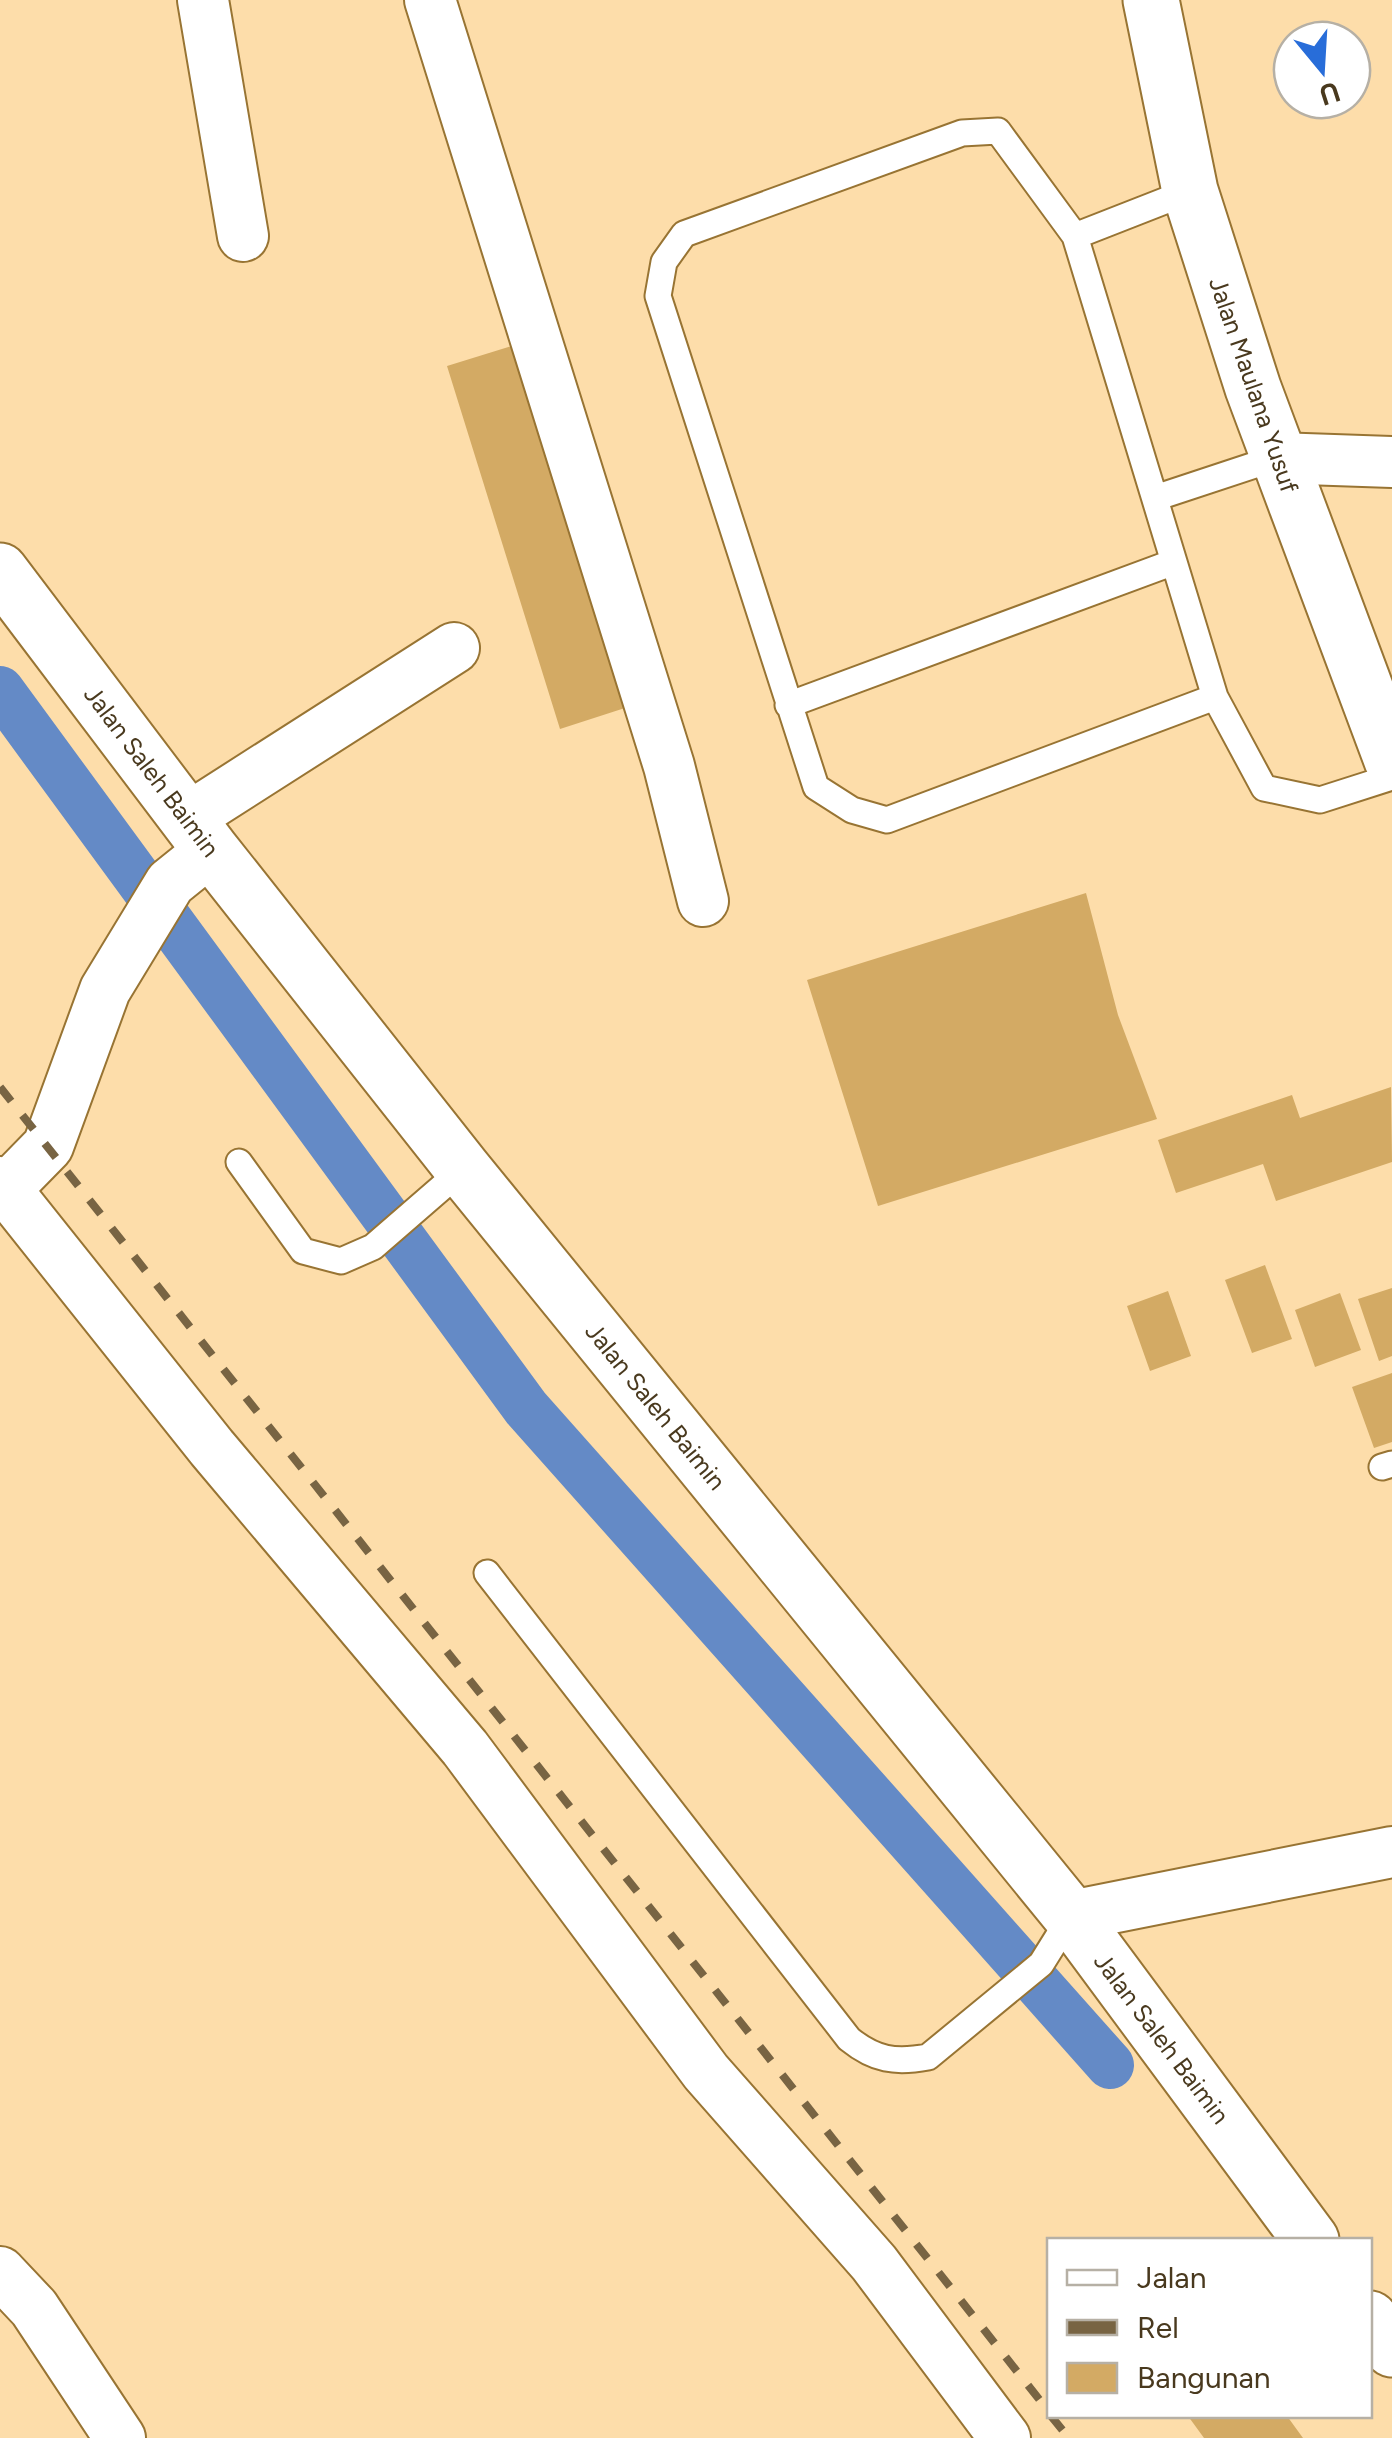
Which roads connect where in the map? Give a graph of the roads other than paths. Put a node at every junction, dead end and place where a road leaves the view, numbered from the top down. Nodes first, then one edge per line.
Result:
1 (203, 0) edge
2 (430, 0) edge
3 (1150, 0) edge
4 (1190, 192) junction
5 (243, 236) dead end
6 (1075, 236) junction
7 (1276, 458) junction
8 (1392, 462) edge
9 (1155, 498) junction
10 (1174, 562) junction
11 (0, 571) edge
12 (454, 648) dead end
13 (1215, 697) junction
14 (788, 705) junction
15 (1392, 760) edge
16 (1392, 777) edge
17 (190, 850) junction
18 (704, 902) dead end
19 (239, 1162) dead end
20 (463, 1169) junction
21 (2, 1188) edge
22 (486, 1573) dead end
23 (1392, 1852) edge
24 (1071, 1916) junction
25 (1311, 2238) edge
26 (0, 2272) edge
27 (1372, 2322) edge
28 (1392, 2349) edge
29 (120, 2438) edge
30 (1005, 2438) edge

1 - 5 street
2 - 18 street
3 - 4 street, Jalan Maulana Yusuf
4 - 6 lane
4 - 7 street, Jalan Maulana Yusuf
6 - 9 lane
6 - 14 lane
7 - 8 street
7 - 9 lane
7 - 15 street, Jalan Maulana Yusuf
9 - 10 lane
10 - 13 lane
10 - 14 lane
11 - 17 street, Jalan Saleh Baimin
12 - 17 street
13 - 14 lane
13 - 16 lane
17 - 20 street, Jalan Saleh Baimin
17 - 21 street
19 - 20 lane
20 - 24 street, Jalan Saleh Baimin
21 - 30 street
22 - 24 lane
23 - 24 street
24 - 25 street, Jalan Saleh Baimin
26 - 29 street
27 - 28 street

